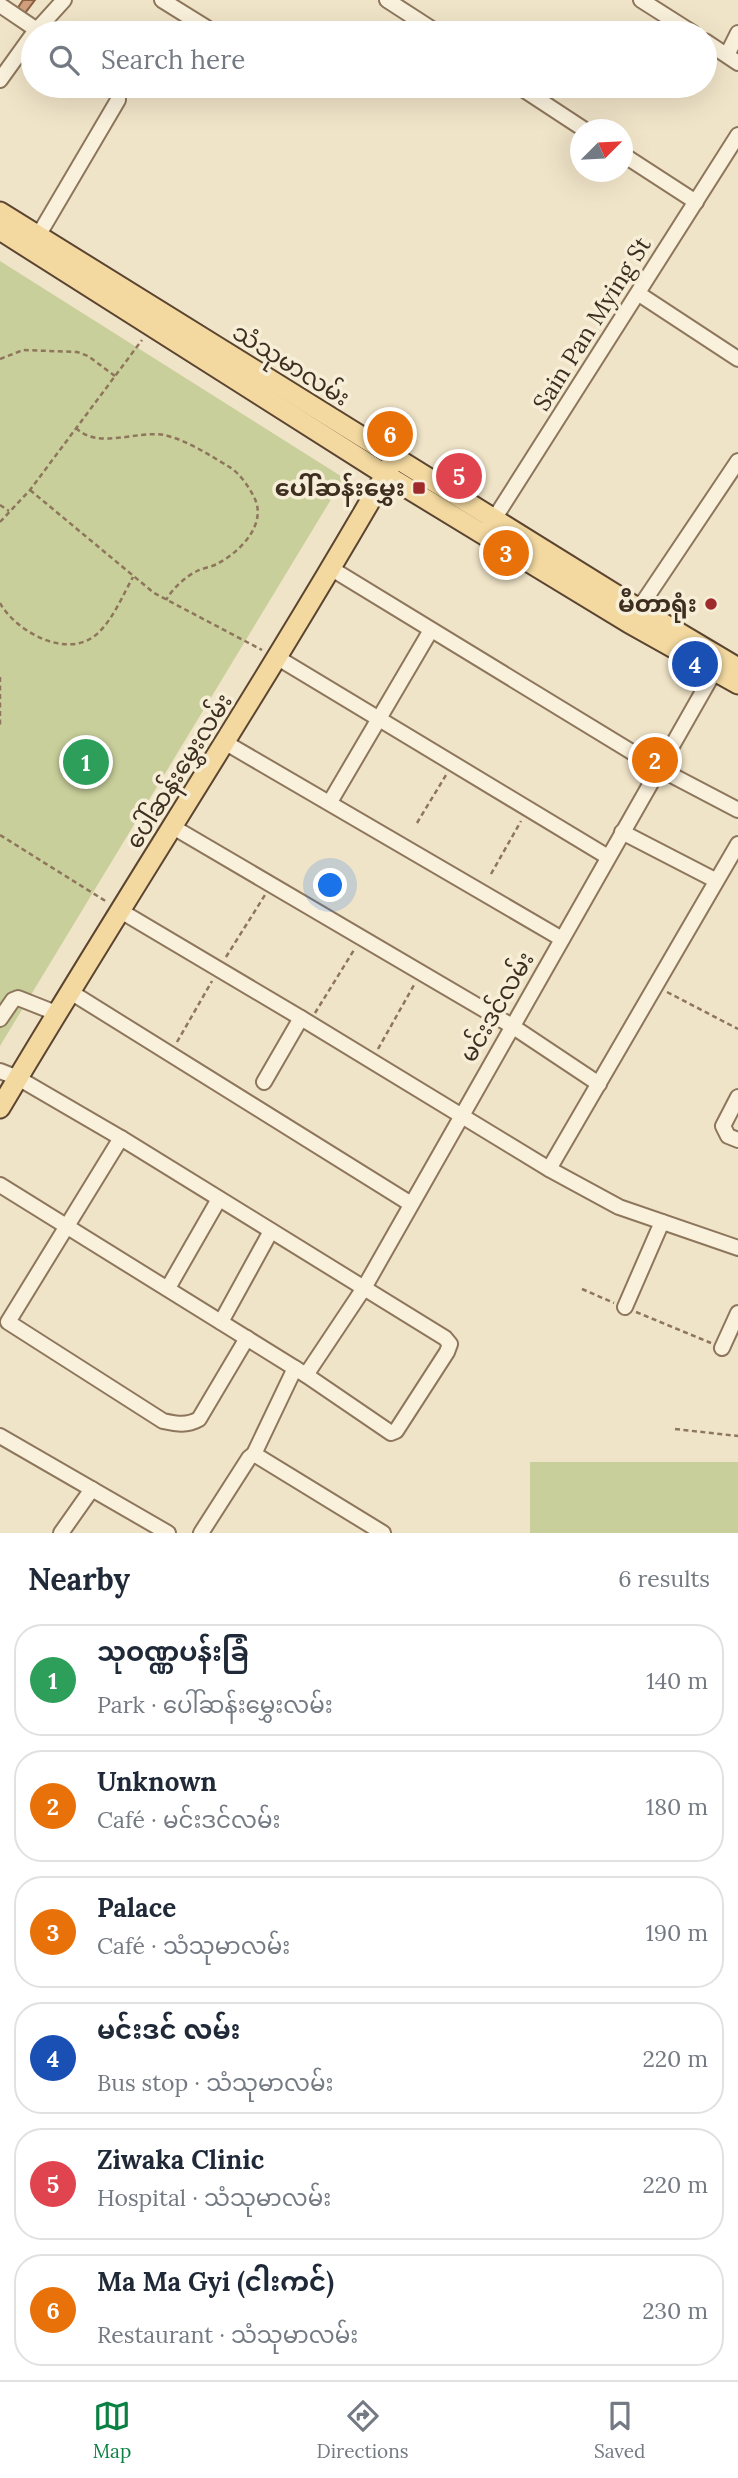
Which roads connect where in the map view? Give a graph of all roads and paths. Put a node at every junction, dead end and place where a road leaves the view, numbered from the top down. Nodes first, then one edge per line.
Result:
1 (64, 0) edge
2 (162, 0) edge
3 (387, 0) edge
4 (641, 0) edge
5 (0, 5) edge
6 (409, 6) edge
7 (21, 21) edge
8 (45, 21) edge
9 (196, 21) edge
10 (425, 21) edge
11 (674, 21) edge
12 (738, 33) edge
13 (717, 49) edge
14 (21, 51) edge
15 (732, 59) edge
16 (0, 80) edge
17 (118, 98) edge
18 (536, 98) edge
19 (570, 120) edge
20 (738, 135) edge
21 (633, 161) edge
22 (696, 202) junction
23 (0, 212) edge
24 (0, 230) edge
25 (38, 236) junction
26 (639, 294) junction
27 (152, 327) junction
28 (0, 359) edge
29 (738, 359) edge
30 (115, 376) junction
31 (76, 428) junction
32 (738, 461) edge
33 (391, 467) junction
34 (30, 490) junction
35 (0, 505) edge
36 (9, 512) junction
37 (0, 522) edge
38 (489, 528) junction
39 (332, 569) junction
40 (134, 577) junction
41 (166, 600) junction
42 (0, 603) edge
43 (634, 616) junction
44 (431, 629) junction
45 (278, 658) junction
46 (724, 666) edge
47 (0, 677) edge
48 (738, 684) edge
49 (380, 719) junction
50 (0, 726) edge
51 (226, 743) junction
52 (454, 764) junction
53 (659, 768) junction
54 (330, 802) junction
55 (528, 808) junction
56 (738, 810) edge
57 (417, 823) dead end
58 (173, 827) junction
59 (622, 832) junction
60 (0, 835) edge
61 (738, 844) edge
62 (608, 857) junction
63 (491, 874) dead end
64 (715, 880) junction
65 (271, 885) junction
66 (119, 910) junction
67 (361, 938) junction
68 (562, 939) junction
69 (220, 969) junction
70 (421, 973) junction
71 (655, 985) junction
72 (69, 992) junction
73 (56, 1013) junction
74 (0, 1019) edge
75 (305, 1020) junction
76 (512, 1026) junction
77 (738, 1029) edge
78 (170, 1054) junction
79 (372, 1060) junction
80 (9, 1074) edge
81 (264, 1082) dead end
82 (599, 1083) junction
83 (738, 1097) edge
84 (0, 1108) edge
85 (462, 1115) junction
86 (121, 1138) junction
87 (738, 1140) edge
88 (549, 1169) junction
89 (0, 1185) edge
90 (219, 1199) junction
91 (411, 1204) junction
92 (662, 1222) junction
93 (69, 1227) junction
94 (271, 1231) junction
95 (738, 1248) edge
96 (168, 1288) junction
97 (364, 1288) junction
98 (582, 1289) dead end
99 (625, 1307) junction
100 (738, 1313) edge
101 (221, 1322) junction
102 (247, 1338) junction
103 (722, 1348) joint
104 (301, 1372) junction
105 (675, 1429) dead end
106 (0, 1436) edge
107 (738, 1436) edge
108 (254, 1454) junction
109 (92, 1489) junction
110 (61, 1533) edge
111 (168, 1533) edge
112 (201, 1533) edge
113 (383, 1533) edge

1 - 8 street
2 - 9 street
3 - 6 street
4 - 11 street
5 - 7 street
6 - 10 street
12 - 15 street
13 - 15 street
14 - 16 street
17 - 25 street
18 - 19 street
20 - 22 street, Sain Pan Mying St
21 - 22 street
22 - 26 street, Sain Pan Mying St
23 - 25 main road, သံသုမာလမ်း
24 - 27 main road, သံသုမာလမ်း
25 - 33 main road, သံသုမာလမ်း
26 - 29 street
26 - 38 street, Sain Pan Mying St
27 - 30 path
27 - 33 main road, သံသုမာလမ်း
28 - 30 path
30 - 31 path
31 - 34 path
31 - 41 path
32 - 43 street
33 - 38 main road, သံသုမာလမ်း
33 - 39 main road, ပေါ်ဆန်းမွှေးလမ်း
34 - 36 path
34 - 40 path
35 - 36 path
36 - 37 path
38 - 43 main road, သံသုမာလမ်း
39 - 44 street
39 - 45 main road, ပေါ်ဆန်းမွှေးလမ်း
40 - 41 path
40 - 42 path
41 - 45 path
43 - 46 main road, သံသုမာလမ်း
44 - 49 street
44 - 53 street
45 - 49 street
45 - 51 main road, ပေါ်ဆန်းမွှေးလမ်း
46 - 48 main road, သံသုမာလမ်း
46 - 53 street, မင်းဒင်လမ်း
47 - 50 path
49 - 52 street
49 - 54 street
51 - 54 street
51 - 58 main road, ပေါ်ဆန်းမွှေးလမ်း
52 - 55 street
52 - 57 path
53 - 56 street
53 - 59 street, မင်းဒင်လမ်း
54 - 68 street
55 - 62 street
55 - 63 path
58 - 65 street
58 - 66 main road, ပေါ်ဆန်းမွှေးလမ်း
59 - 62 street, မင်းဒင်လမ်း
59 - 64 street
60 - 66 path
61 - 64 street
62 - 68 street, မင်းဒင်လမ်း
64 - 71 street
65 - 67 street
65 - 69 path
66 - 69 street
66 - 72 main road, ပေါ်ဆန်းမွှေးလမ်း
67 - 70 street
67 - 75 path
68 - 76 street, မင်းဒင်လမ်း
69 - 75 street
69 - 78 path
70 - 76 street
70 - 79 path
71 - 77 path
71 - 82 street
72 - 73 main road, ပေါ်ဆန်းမွှေးလမ်း
72 - 78 street
73 - 74 street
73 - 80 main road, ပေါ်ဆန်းမွှေးလမ်း
75 - 79 street
75 - 81 street
76 - 82 street
76 - 85 street, မင်းဒင်လမ်း
78 - 91 street
79 - 85 street
80 - 84 main road, ပေါ်ဆန်းမွှေးလမ်း
80 - 86 street
82 - 88 street
83 - 87 street
85 - 88 street
85 - 91 street, မင်းဒင်လမ်း
86 - 90 street
86 - 93 street
88 - 92 street
89 - 93 street
90 - 94 street
90 - 96 street
91 - 97 street, မင်းဒင်လမ်း
92 - 95 street
92 - 99 street
93 - 96 street
93 - 102 street
94 - 97 street
94 - 101 street
96 - 101 street
97 - 104 street, မင်းဒင်လမ်း
97 - 104 street
98 - 99 path
99 - 103 path
100 - 103 street
101 - 102 street
102 - 104 street
104 - 108 street, မင်းဒင်လမ်း
105 - 107 path
106 - 109 street
108 - 112 street
108 - 113 street
109 - 110 street
109 - 111 street

